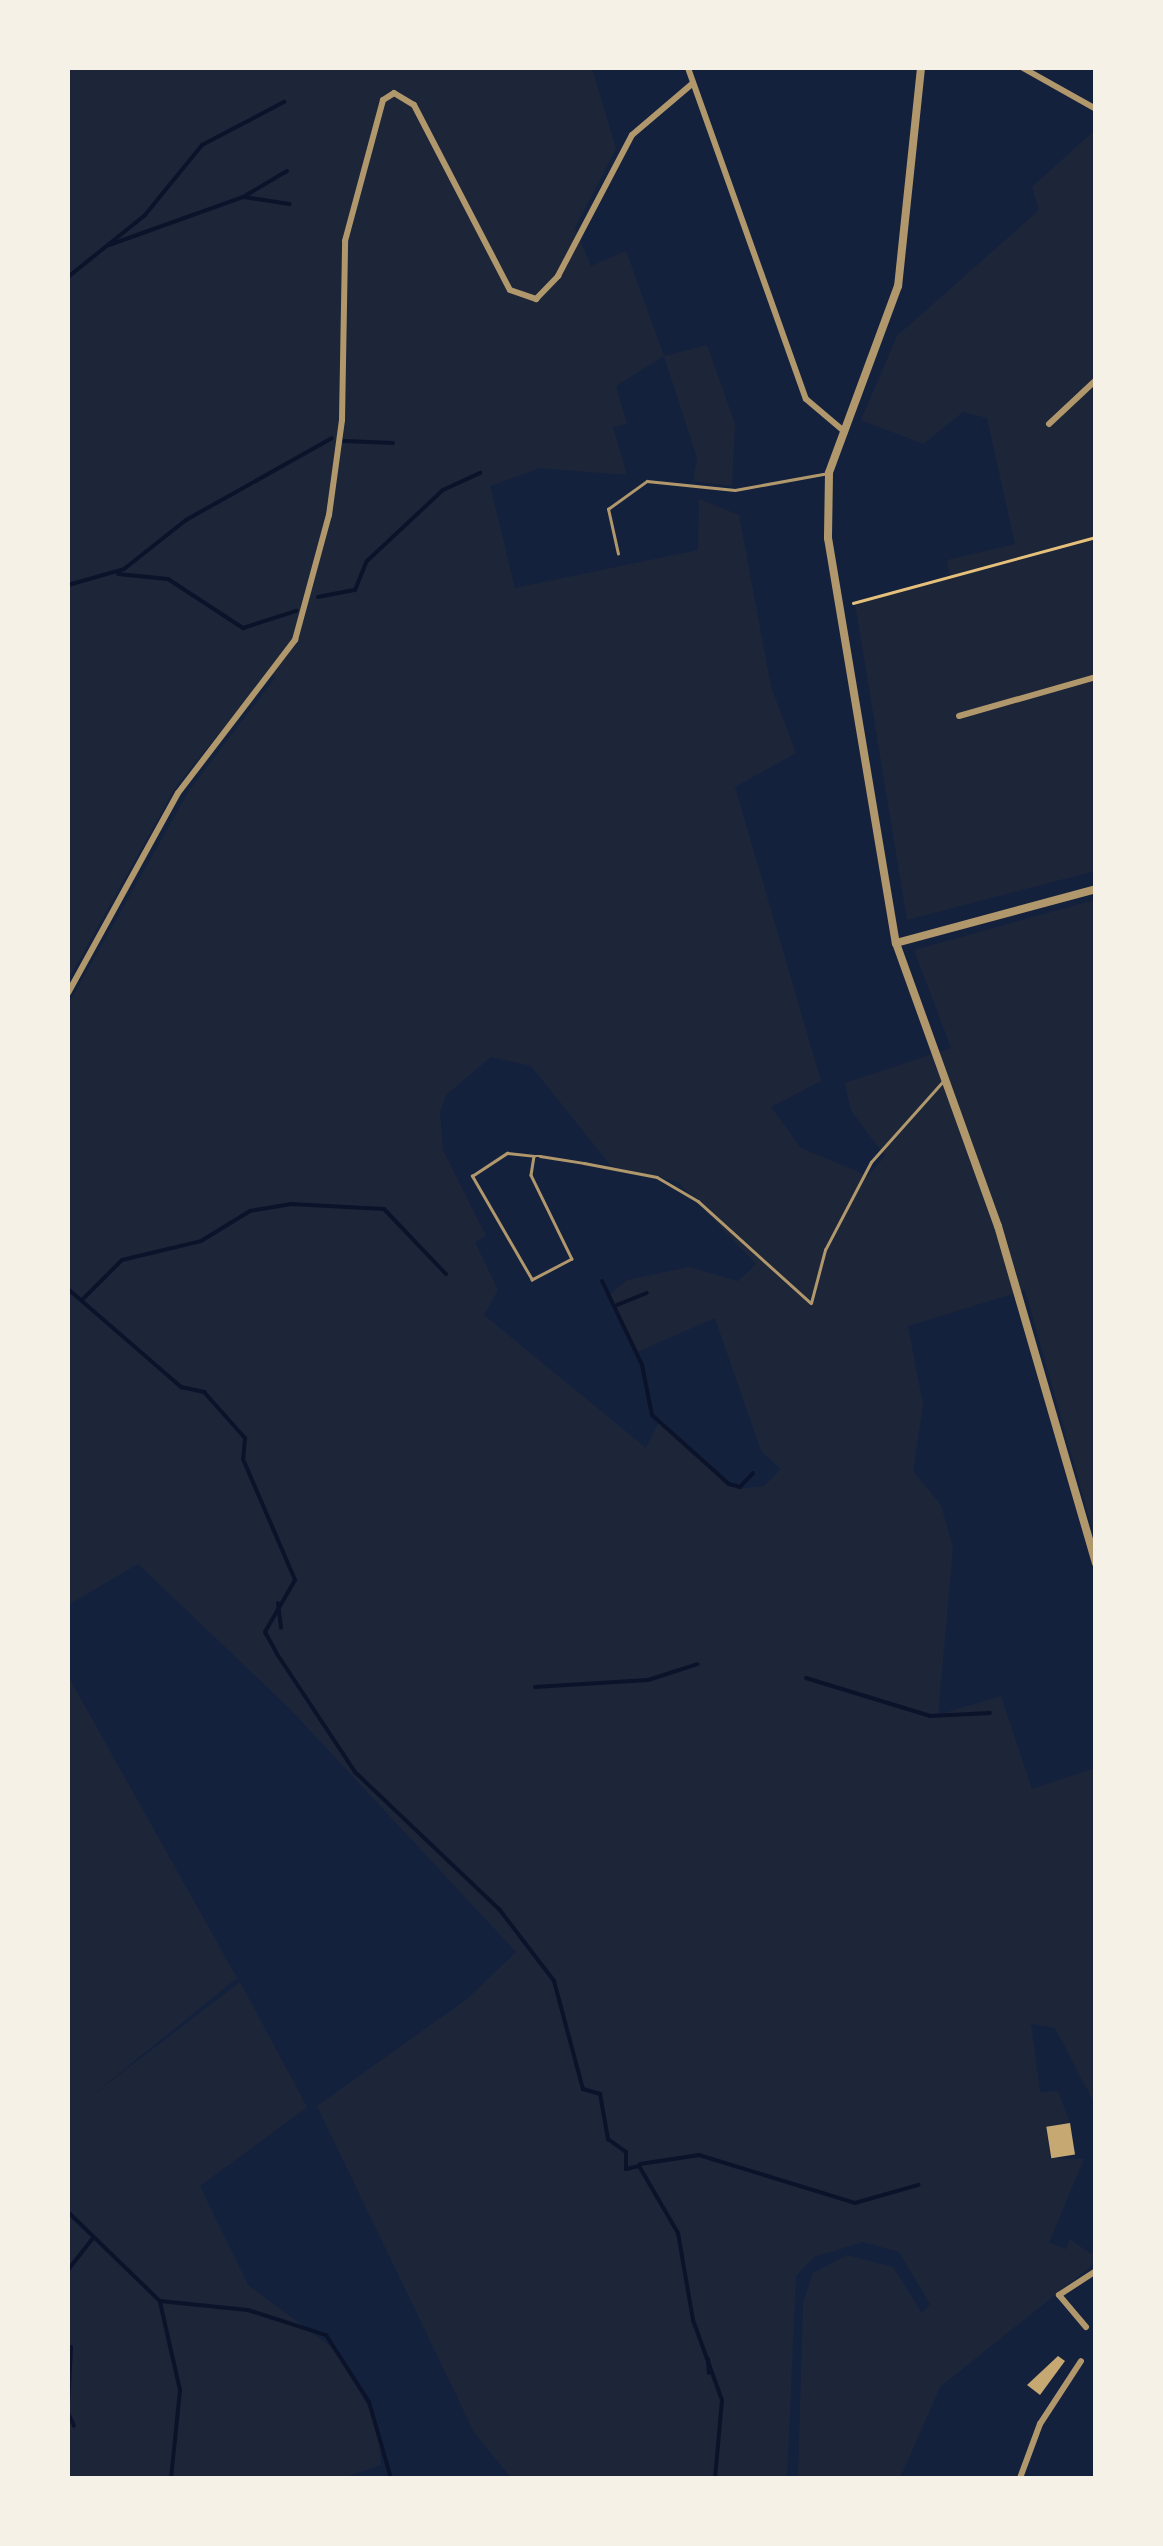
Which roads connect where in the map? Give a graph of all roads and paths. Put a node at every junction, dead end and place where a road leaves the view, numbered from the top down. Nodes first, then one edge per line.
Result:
1 (688, 68) edge
2 (922, 68) edge
3 (1023, 68) edge
4 (694, 84) junction
5 (1096, 109) edge
6 (1096, 380) edge
7 (1049, 424) dead end
8 (844, 432) junction
9 (829, 473) junction
10 (1096, 537) edge
11 (618, 554) dead end
12 (853, 603) dead end
13 (1096, 678) edge
14 (959, 716) dead end
15 (1096, 890) edge
16 (896, 942) junction
17 (68, 994) edge
18 (945, 1078) junction
19 (534, 1156) junction
20 (1096, 1563) edge
21 (1096, 2271) edge
22 (1086, 2328) dead end
23 (1082, 2361) dead end
24 (1020, 2478) edge

1 - 4 street
2 - 8 street
3 - 5 street
4 - 8 street
4 - 17 street
6 - 7 street
8 - 9 street
9 - 11 lane
9 - 16 street
10 - 12 path
13 - 14 street
15 - 16 street
16 - 18 street
18 - 19 lane
18 - 20 street
19 - 19 lane
21 - 22 street
23 - 24 street

